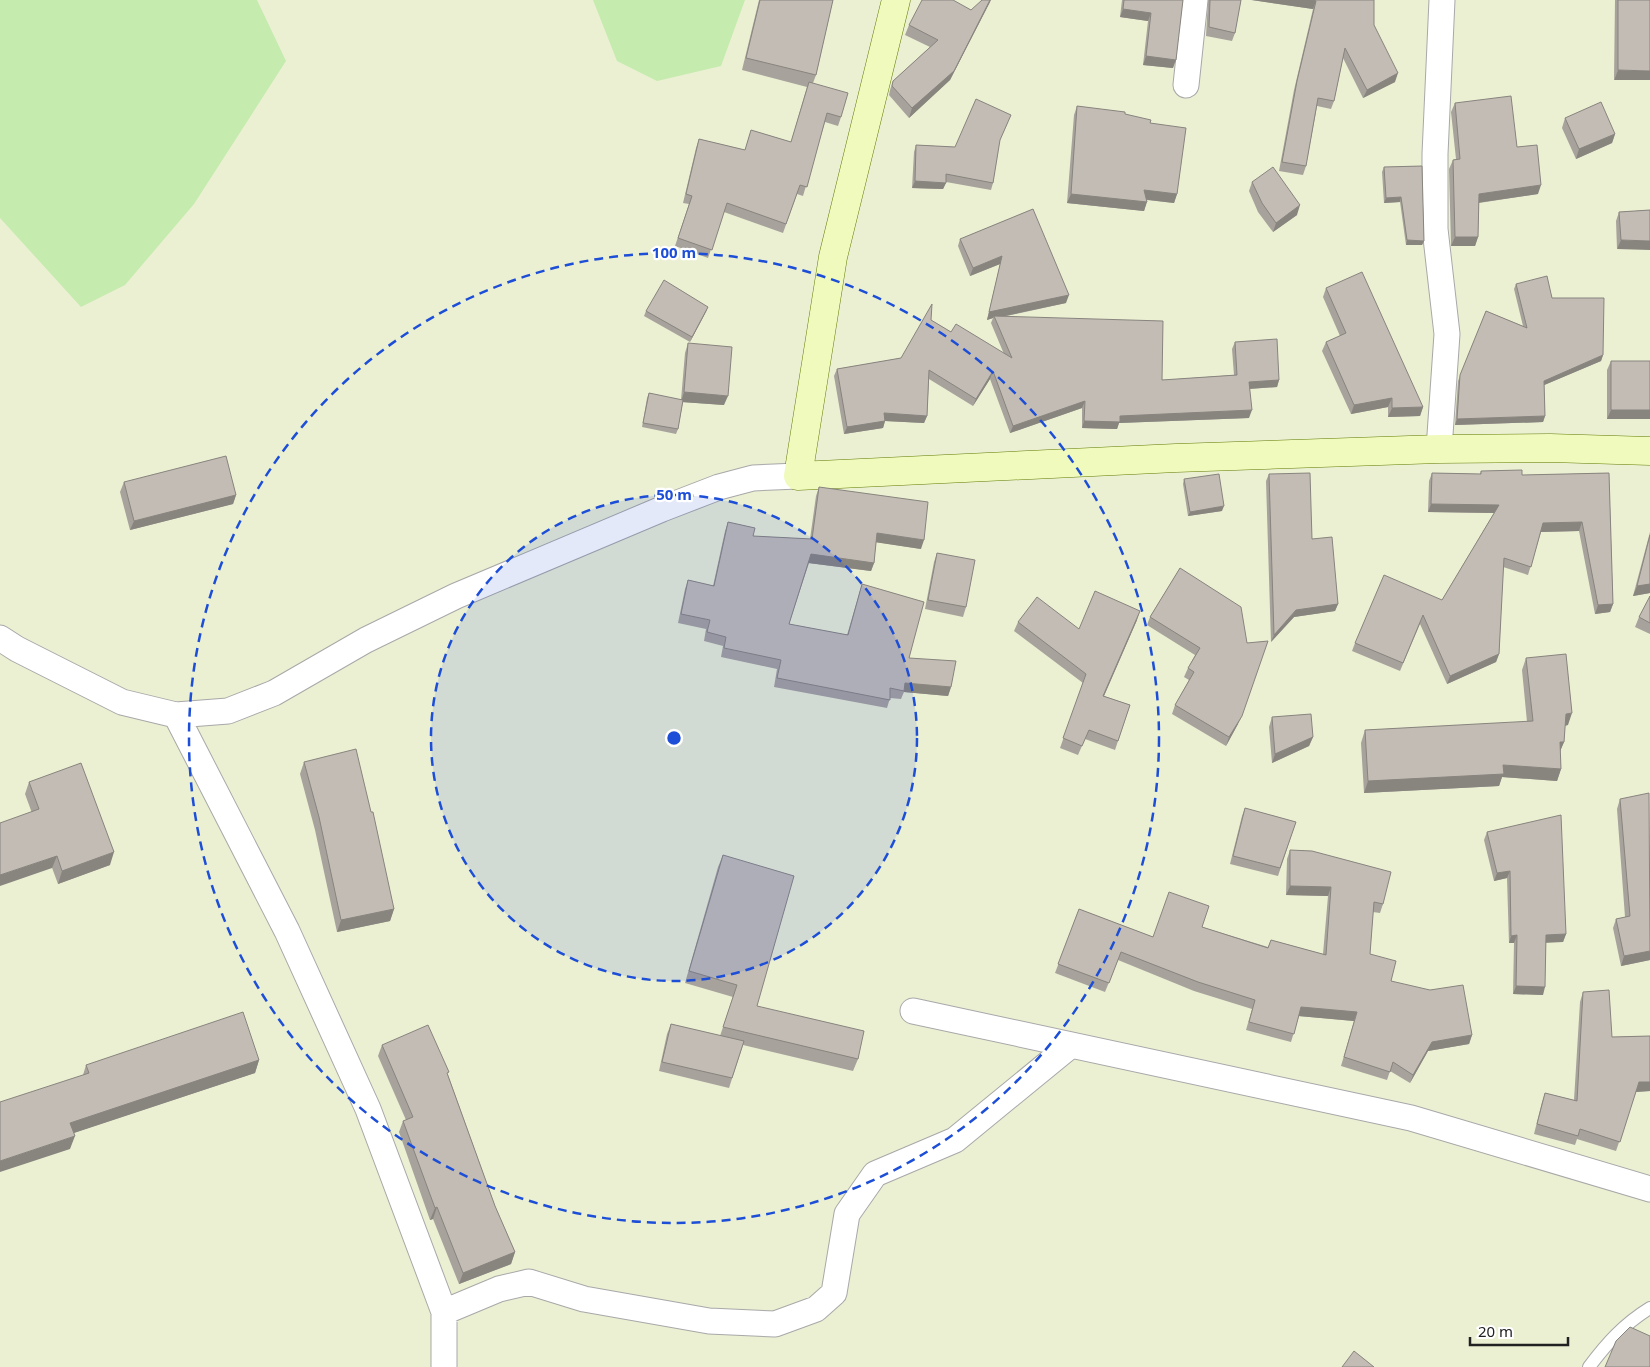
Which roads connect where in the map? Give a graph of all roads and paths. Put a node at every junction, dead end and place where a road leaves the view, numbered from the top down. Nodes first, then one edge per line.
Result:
1 (896, 0) edge
2 (1195, 0) edge
3 (1442, 0) edge
4 (1186, 85) dead end
5 (1439, 449) junction
6 (1650, 451) edge
7 (798, 476) junction
8 (0, 638) edge
9 (176, 715) junction
10 (913, 1011) dead end
11 (1071, 1045) junction
12 (1650, 1189) edge
13 (1650, 1308) edge
14 (444, 1312) junction
15 (444, 1367) edge
16 (1589, 1367) edge

1 - 7 street
2 - 4 street
3 - 5 street
5 - 6 street
5 - 7 street
7 - 9 street
8 - 9 street
9 - 14 street
10 - 11 street
11 - 12 street
11 - 14 street
13 - 16 lane
14 - 15 street

